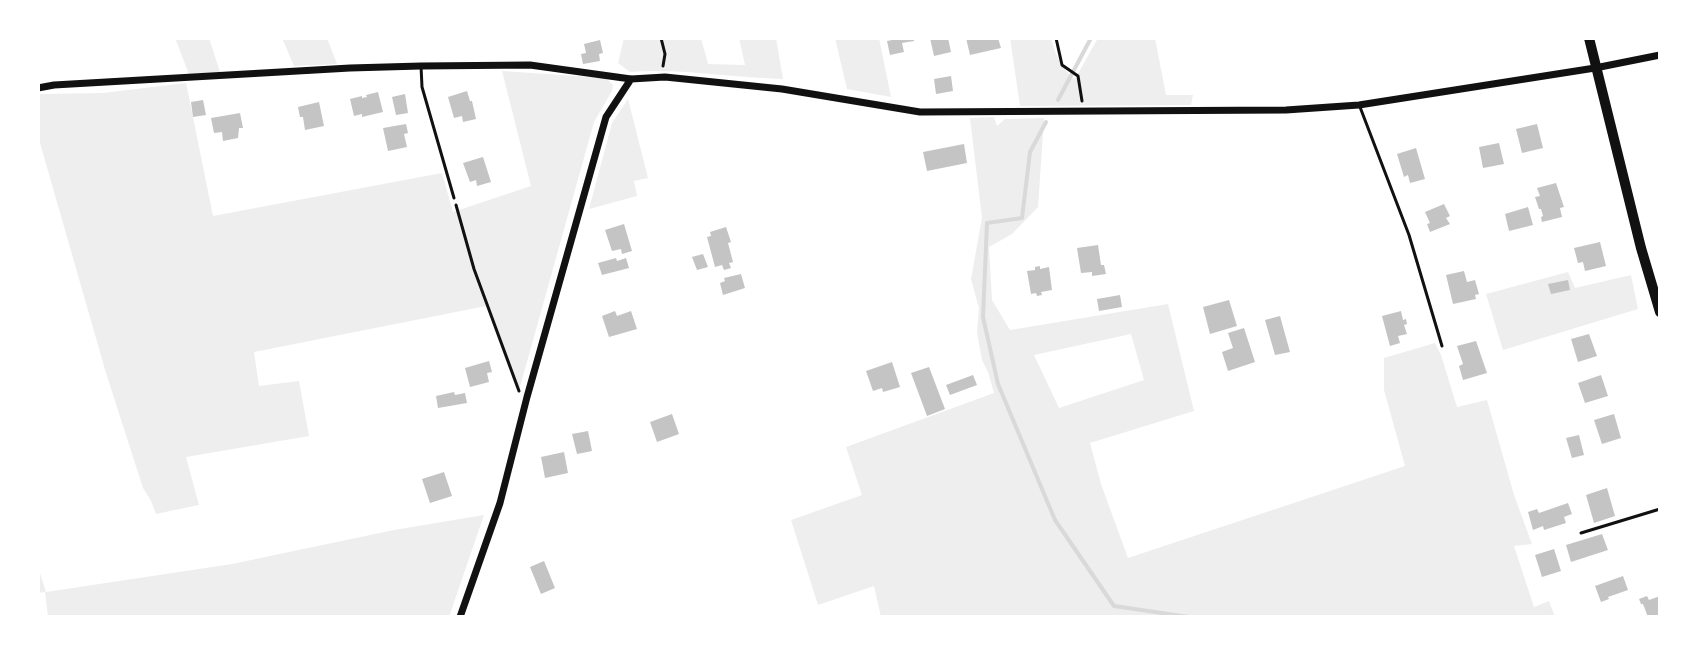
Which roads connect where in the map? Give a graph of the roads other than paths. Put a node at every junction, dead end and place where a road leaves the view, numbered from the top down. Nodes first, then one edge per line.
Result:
1 (1589, 38) edge
2 (1660, 55) edge
3 (421, 66) junction
4 (1595, 68) junction
5 (631, 79) junction
6 (38, 88) edge
7 (1359, 105) junction
8 (454, 198) road end
9 (1660, 312) edge
10 (1442, 346) dead end
11 (1660, 509) edge
12 (1581, 533) dead end
13 (460, 617) edge

1 - 4 main road
2 - 4 street
3 - 5 street
3 - 6 street
3 - 8 lane
4 - 7 street
4 - 9 main road
5 - 7 street
5 - 13 street
7 - 10 lane
11 - 12 lane

